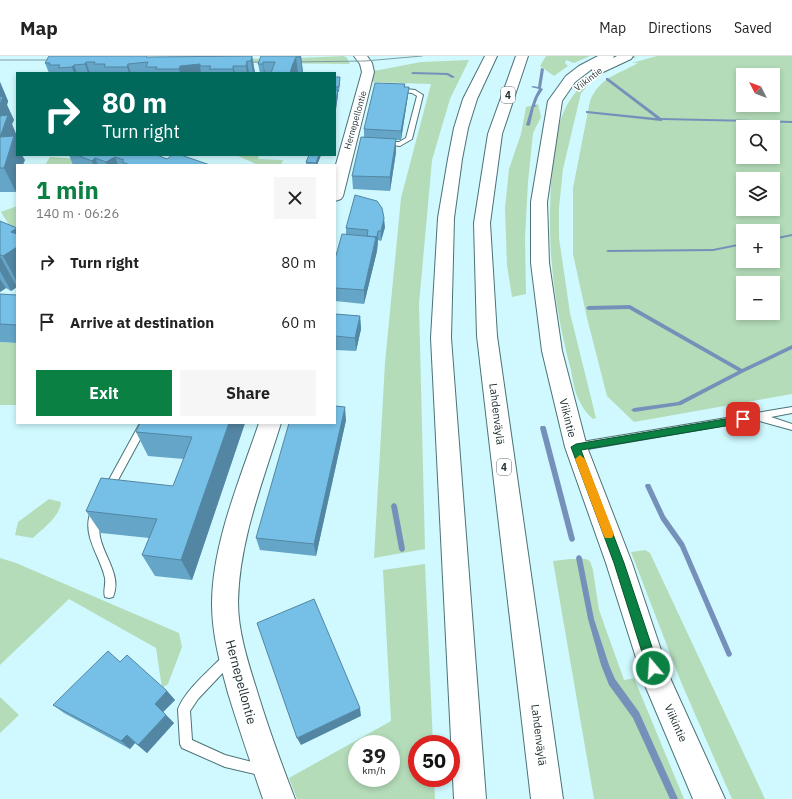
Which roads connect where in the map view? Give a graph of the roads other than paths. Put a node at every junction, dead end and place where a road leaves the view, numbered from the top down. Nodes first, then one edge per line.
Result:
1 (360, 56) edge
2 (522, 56) edge
3 (535, 56) edge
4 (608, 56) edge
5 (627, 56) edge
6 (487, 59) edge
7 (392, 90) edge
8 (495, 134) junction
9 (549, 134) junction
10 (378, 143) edge
11 (336, 193) edge
12 (792, 410) edge
13 (758, 416) junction
14 (144, 424) edge
15 (270, 424) edge
16 (792, 427) edge
17 (576, 447) junction
18 (109, 593) dead end
19 (231, 655) junction
20 (269, 772) junction
21 (279, 799) edge
22 (470, 799) edge
23 (547, 799) edge
24 (710, 799) edge

1 - 11 main road, Hernepellontie
2 - 8 main road, Lahdenväylä / 4
3 - 8 main road
4 - 9 main road, Viikintie
5 - 9 main road, Viikintie
6 - 22 main road
7 - 10 lane
8 - 23 main road, Lahdenväylä / 4
9 - 17 main road, Viikintie
12 - 13 lane
13 - 16 lane
13 - 17 lane
14 - 18 lane
15 - 19 main road, Hernepellontie
17 - 24 main road, Viikintie
19 - 20 main road, Hernepellontie
19 - 20 lane
20 - 21 main road, Hernepellontie

